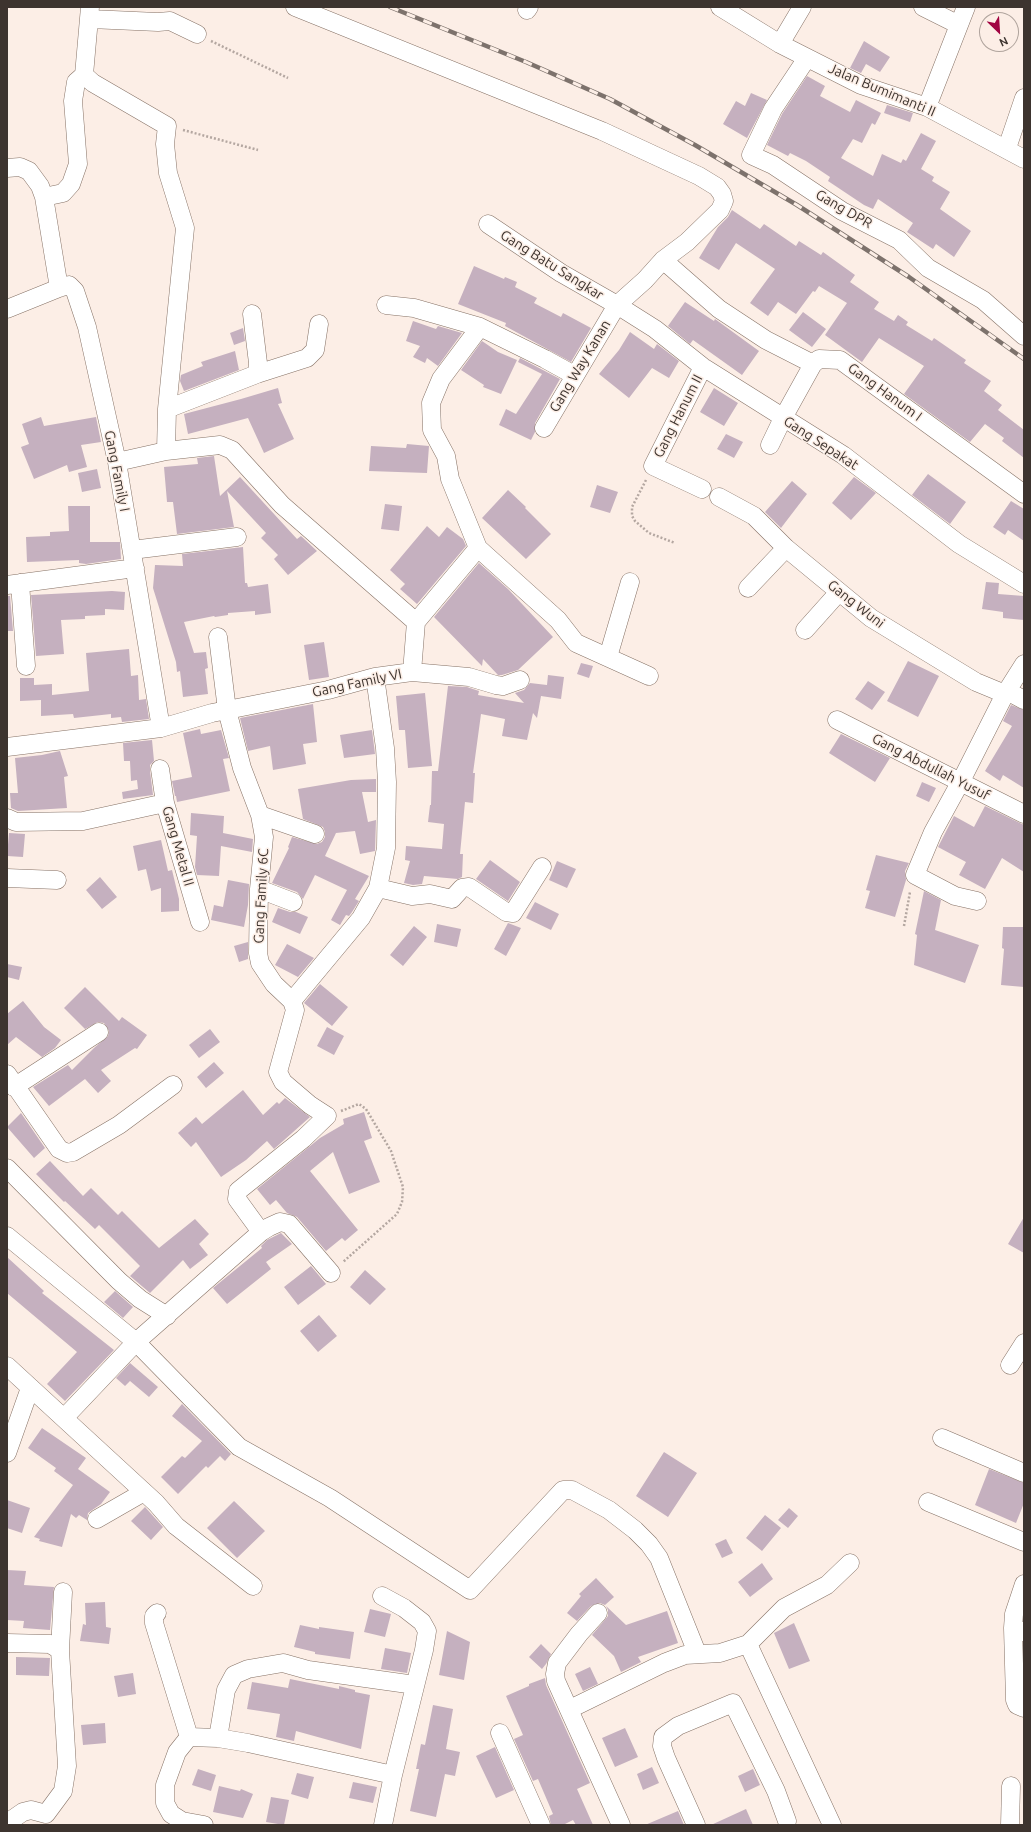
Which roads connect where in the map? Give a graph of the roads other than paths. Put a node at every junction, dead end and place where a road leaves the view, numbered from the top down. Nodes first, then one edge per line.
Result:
1 (295, 7) edge
2 (720, 7) edge
3 (802, 7) edge
4 (923, 7) edge
5 (966, 7) edge
6 (90, 13) edge
7 (173, 14) edge
8 (959, 25) junction
9 (198, 34) road end
10 (780, 44) junction
11 (807, 58) junction
12 (84, 75) junction
13 (1024, 98) edge
14 (927, 107) junction
15 (1007, 148) junction
16 (1024, 159) edge
17 (7, 168) edge
18 (44, 197) junction
19 (488, 224) dead end
20 (663, 260) junction
21 (59, 288) junction
22 (617, 304) junction
23 (386, 305) dead end
24 (7, 309) edge
25 (252, 314) dead end
26 (319, 324) dead end
27 (480, 327) junction
28 (1024, 336) edge
29 (813, 364) junction
30 (703, 367) junction
31 (257, 374) junction
32 (574, 375) junction
33 (167, 409) junction
34 (783, 418) junction
35 (544, 428) dead end
36 (770, 445) dead end
37 (166, 451) junction
38 (117, 462) junction
39 (702, 489) dead end
40 (1024, 494) edge
41 (719, 497) dead end
42 (237, 537) dead end
43 (478, 548) junction
44 (786, 548) junction
45 (132, 550) junction
46 (135, 568) junction
47 (630, 582) dead end
48 (14, 584) edge
49 (1024, 584) edge
50 (748, 588) dead end
51 (839, 592) junction
52 (416, 622) junction
53 (805, 630) dead end
54 (218, 637) dead end
55 (608, 657) junction
56 (1024, 664) edge
57 (26, 666) dead end
58 (412, 672) junction
59 (649, 676) dead end
60 (375, 677) junction
61 (520, 680) dead end
62 (1006, 693) junction
63 (1024, 700) edge
64 (227, 710) junction
65 (837, 720) dead end
66 (161, 728) junction
67 (7, 747) edge
68 (160, 769) dead end
69 (961, 781) junction
70 (165, 803) junction
71 (1024, 814) edge
72 (260, 815) junction
73 (7, 818) edge
74 (315, 834) dead end
75 (542, 867) dead end
76 (7, 878) edge
77 (57, 880) dead end
78 (378, 888) junction
79 (259, 889) junction
80 (978, 901) dead end
81 (292, 902) dead end
82 (200, 922) dead end
83 (292, 1001) junction
84 (99, 1032) dead end
85 (11, 1080) edge
86 (173, 1085) dead end
87 (7, 1168) edge
88 (261, 1232) junction
89 (7, 1236) edge
90 (331, 1273) road end
91 (167, 1316) junction
92 (136, 1342) junction
93 (1024, 1343) edge
94 (1010, 1365) dead end
95 (7, 1366) edge
96 (30, 1388) junction
97 (64, 1418) junction
98 (942, 1438) dead end
99 (7, 1453) edge
100 (1024, 1473) edge
101 (144, 1492) junction
102 (928, 1502) dead end
103 (97, 1519) dead end
104 (1024, 1542) edge
105 (850, 1563) dead end
106 (1024, 1584) edge
107 (253, 1586) dead end
108 (64, 1592) dead end
109 (382, 1596) dead end
110 (157, 1613) dead end
111 (598, 1613) dead end
112 (1019, 1630) edge
113 (7, 1643) edge
114 (748, 1644) junction
115 (60, 1650) junction
116 (697, 1653) junction
117 (415, 1685) junction
118 (1024, 1708) edge
119 (570, 1709) junction
120 (500, 1733) dead end
121 (189, 1737) junction
122 (218, 1738) junction
123 (393, 1775) junction
124 (1012, 1786) dead end
125 (48, 1820) edge
126 (787, 1821) dead end
127 (7, 1823) edge
128 (204, 1825) edge
129 (383, 1825) edge
130 (541, 1825) edge
131 (620, 1825) edge
132 (696, 1825) edge
133 (832, 1825) edge
134 (1010, 1825) edge

1 - 20 street, Gang Way Kanan
2 - 10 street, Jalan Bumimanti II
3 - 10 street
4 - 8 street
5 - 8 street
6 - 7 street
6 - 12 street
7 - 9 street
8 - 14 street
10 - 11 street, Jalan Bumimanti II
11 - 14 street, Jalan Bumimanti II
11 - 28 street, Gang DPR
12 - 18 street
12 - 33 street
13 - 15 street
14 - 15 street, Jalan Bumimanti II
15 - 16 street, Jalan Bumimanti II
17 - 18 street
18 - 21 street
19 - 22 street, Gang Batu Sangkar
20 - 22 street, Gang Way Kanan
20 - 29 street
21 - 24 street
21 - 38 street, Gang Family I
22 - 30 street, Gang Sepakat
22 - 32 street, Gang Way Kanan
23 - 27 street
25 - 31 street
26 - 31 street
27 - 32 street
27 - 43 street
29 - 34 street
29 - 40 street, Gang Hanum I
30 - 34 street, Gang Sepakat
30 - 39 street, Gang Hanum II
31 - 33 street
32 - 35 street, Gang Way Kanan
33 - 37 street
34 - 36 street
34 - 49 street, Gang Sepakat
37 - 38 street
37 - 52 street
38 - 45 street, Gang Family I
41 - 44 street, Gang Wuni
42 - 45 street
43 - 52 street
43 - 55 street
44 - 50 street
44 - 51 street, Gang Wuni
45 - 46 street, Gang Family I
46 - 48 street
46 - 66 street, Gang Family I
47 - 55 street
48 - 57 street
51 - 53 street
51 - 62 street, Gang Wuni
52 - 58 street, Gang Family VI
54 - 64 street, Gang Family 6C
55 - 59 street
56 - 62 street
58 - 60 street, Gang Family VI
58 - 61 street
60 - 64 street, Gang Family VI
60 - 78 street
62 - 63 street, Gang Wuni
62 - 69 street
64 - 66 street, Gang Family VI
64 - 72 street, Gang Family 6C
65 - 69 street, Gang Abdullah Yusuf
66 - 67 street, Gang Family VI
68 - 70 street, Gang Metal II
69 - 71 street, Gang Abdullah Yusuf
69 - 80 street
70 - 73 street
70 - 82 street, Gang Metal II
72 - 74 street
72 - 79 street, Gang Family 6C
75 - 78 street
76 - 77 street
78 - 83 street
79 - 81 street
79 - 83 street, Gang Family 6C
83 - 88 street
84 - 85 street
85 - 86 street
87 - 91 street
88 - 90 street
88 - 91 street
89 - 92 street
91 - 92 street
92 - 97 street
92 - 116 street
93 - 94 street
95 - 96 street
96 - 97 street
96 - 99 street
97 - 101 street
98 - 100 street
101 - 103 street
101 - 107 street
102 - 104 street
105 - 114 street
106 - 112 street
108 - 115 street
109 - 117 street
110 - 121 street
111 - 119 street
112 - 118 street
113 - 115 street
114 - 116 street
114 - 133 street
115 - 125 street
116 - 119 street
117 - 122 street
117 - 123 street
119 - 131 street
120 - 130 street
121 - 122 street
121 - 128 street
122 - 123 street
123 - 129 street
124 - 134 street
125 - 127 street
126 - 132 street

